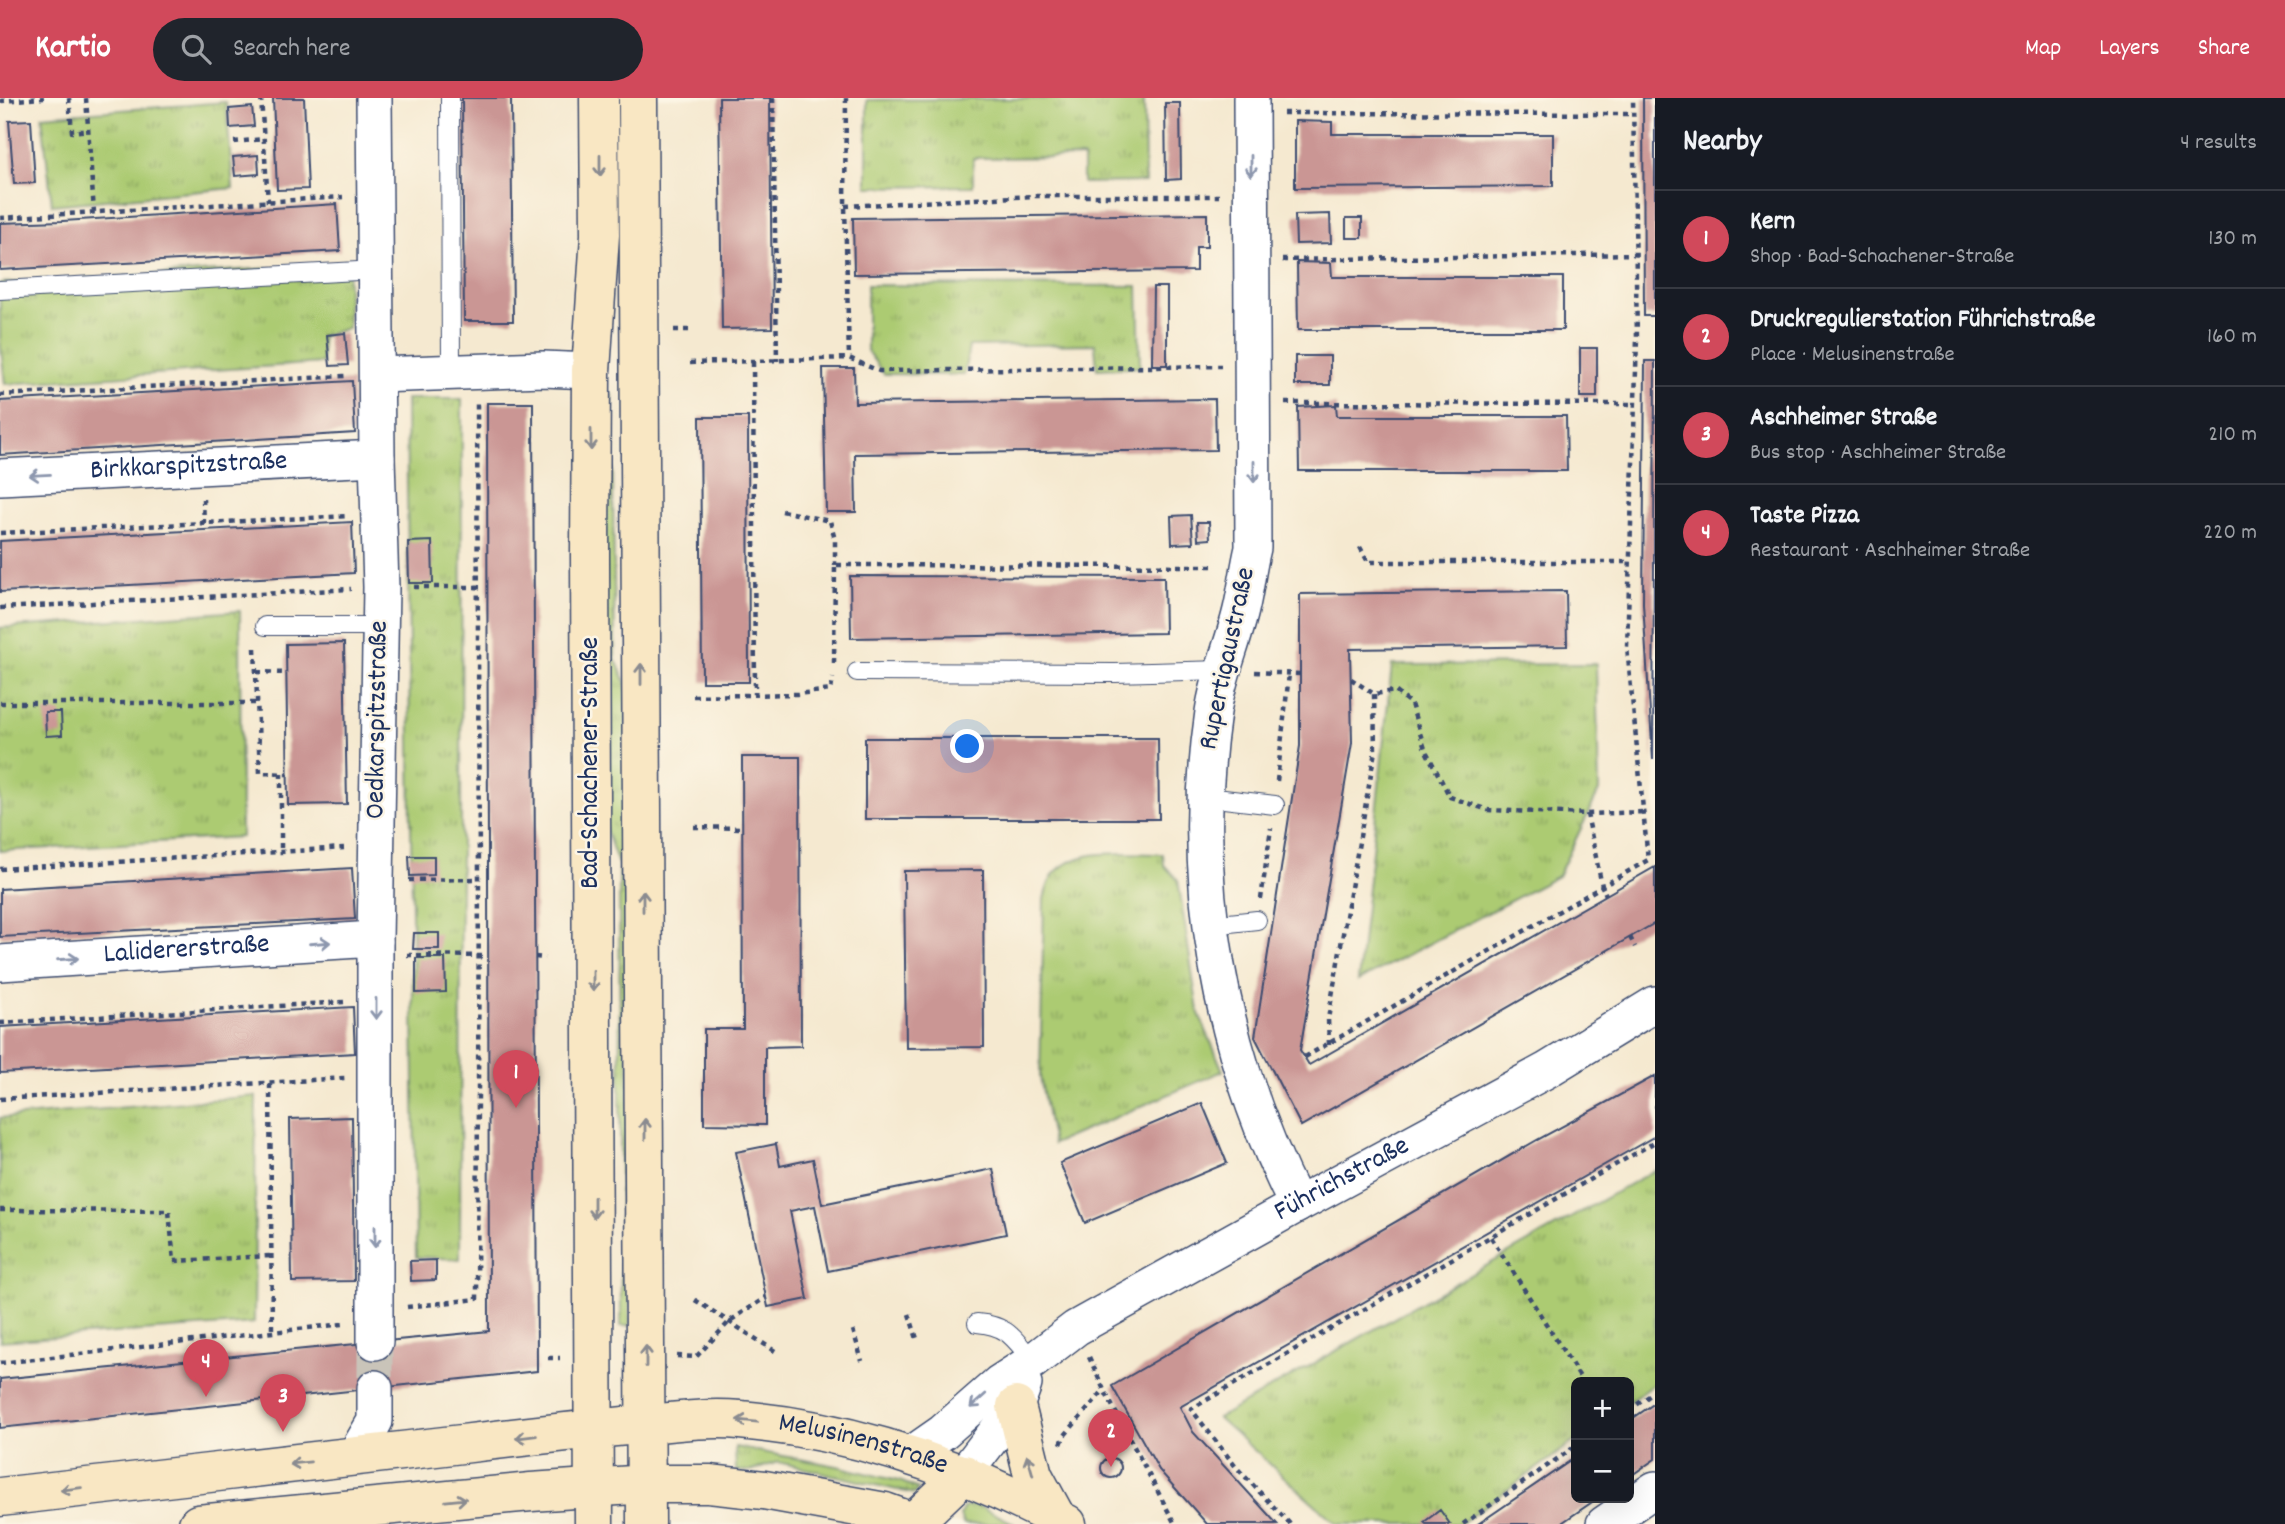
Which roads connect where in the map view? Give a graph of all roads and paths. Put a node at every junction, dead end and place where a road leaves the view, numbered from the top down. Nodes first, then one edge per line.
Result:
1 (44, 98) edge
2 (69, 98) edge
3 (86, 98) edge
4 (261, 98) edge
5 (374, 98) edge
6 (450, 98) edge
7 (599, 98) edge
8 (638, 98) edge
9 (774, 98) edge
10 (846, 98) edge
11 (1633, 98) edge
12 (0, 101) edge
13 (1251, 106) edge
14 (1634, 114) junction
15 (89, 130) junction
16 (264, 139) junction
17 (234, 142) dead end
18 (375, 196) junction
19 (1252, 196) junction
20 (268, 202) junction
21 (845, 206) junction
22 (94, 212) junction
23 (0, 218) edge
24 (1635, 254) junction
25 (1252, 261) junction
26 (377, 270) junction
27 (0, 290) edge
28 (849, 358) junction
29 (777, 361) junction
30 (753, 362) junction
31 (690, 363) dead end
32 (1253, 366) junction
33 (591, 371) junction
34 (464, 372) junction
35 (377, 375) junction
36 (639, 382) junction
37 (0, 394) edge
38 (1254, 403) junction
39 (1634, 404) junction
40 (377, 458) junction
41 (0, 477) edge
42 (782, 510) dead end
43 (359, 515) dead end
44 (0, 533) edge
45 (1360, 547) dead end
46 (1251, 557) junction
47 (1629, 562) junction
48 (835, 565) junction
49 (478, 587) junction
50 (370, 588) junction
51 (254, 594) junction
52 (254, 606) dead end
53 (0, 608) edge
54 (265, 626) dead end
55 (381, 626) junction
56 (255, 642) dead end
57 (834, 665) dead end
58 (1223, 670) junction
59 (257, 672) junction
60 (857, 672) dead end
61 (286, 673) dead end
62 (1300, 674) dead end
63 (833, 677) dead end
64 (1351, 679) dead end
65 (1374, 694) junction
66 (755, 695) junction
67 (693, 696) dead end
68 (0, 703) edge
69 (259, 703) junction
70 (281, 773) junction
71 (288, 774) dead end
72 (1207, 797) junction
73 (1275, 805) junction
74 (1645, 812) junction
75 (1587, 814) junction
76 (694, 827) dead end
77 (742, 828) dead end
78 (351, 848) dead end
79 (281, 853) junction
80 (0, 869) edge
81 (479, 879) junction
82 (376, 881) junction
83 (1602, 886) junction
84 (1606, 895) dead end
85 (1257, 920) joint
86 (1210, 925) junction
87 (1630, 937) dead end
88 (375, 941) junction
89 (1635, 947) dead end
90 (479, 956) junction
91 (487, 956) dead end
92 (535, 957) dead end
93 (545, 958) dead end
94 (0, 963) edge
95 (345, 1002) dead end
96 (1655, 1004) edge
97 (0, 1023) edge
98 (1329, 1045) junction
99 (1305, 1057) dead end
100 (376, 1076) junction
101 (270, 1084) junction
102 (0, 1099) edge
103 (1655, 1142) edge
104 (1297, 1205) junction
105 (0, 1210) edge
106 (1491, 1237) junction
107 (271, 1256) junction
108 (766, 1297) dead end
109 (695, 1300) dead end
110 (909, 1314) dead end
111 (730, 1321) junction
112 (977, 1323) dead end
113 (375, 1324) junction
114 (1076, 1328) junction
115 (853, 1330) dead end
116 (272, 1332) junction
117 (918, 1342) dead end
118 (775, 1351) dead end
119 (670, 1356) dead end
120 (862, 1361) dead end
121 (1033, 1361) junction
122 (0, 1363) edge
123 (1580, 1377) edge
124 (375, 1388) tunnel mouth
125 (1104, 1390) junction
126 (1655, 1392) edge
127 (1016, 1406) junction
128 (1634, 1407) edge
129 (646, 1424) junction
130 (594, 1429) junction
131 (1060, 1446) dead end
132 (1571, 1449) edge
133 (910, 1455) junction
134 (354, 1457) junction
135 (964, 1474) junction
136 (647, 1484) junction
137 (1655, 1489) edge
138 (0, 1497) edge
139 (594, 1506) edge
140 (389, 1515) edge
141 (1062, 1522) edge
142 (916, 1523) edge
143 (198, 1524) edge
144 (646, 1524) edge
145 (1175, 1524) edge
146 (1290, 1524) edge
147 (1463, 1524) edge
148 (1604, 1524) edge

1 - 12 path
2 - 15 path
3 - 15 path
4 - 16 path
5 - 18 street, Oedkarspitzstraße
6 - 34 lane
7 -> 33 main road, Bad-Schachener-Straße
8 - 36 main road, Bad-Schachener-Straße
9 - 29 path
10 - 21 path
11 - 14 path
13 - 14 path
13 -> 19 street, Rupertigaustraße
14 - 24 path
15 - 22 path
16 - 17 path
16 - 20 path
18 - 20 path
18 - 26 street, Oedkarspitzstraße
19 - 21 path
19 - 25 street, Rupertigaustraße
20 - 22 path
21 - 28 path
22 - 23 path
24 - 25 path
24 - 39 path
25 - 32 street, Rupertigaustraße
26 - 27 lane
26 - 35 street, Oedkarspitzstraße
28 - 29 path
28 - 32 path
29 - 30 path
30 - 31 path
30 - 66 path
32 - 38 street, Rupertigaustraße
33 - 34 street
33 - 36 main road
33 -> 130 main road, Bad-Schachener-Straße
34 - 35 street
34 - 49 path
35 - 37 path
35 - 40 street, Oedkarspitzstraße
129 -> 36 main road, Bad-Schachener-Straße
38 - 39 path
38 -> 46 street, Rupertigaustraße
39 - 47 path
40 -> 41 street, Birkkarspitzstraße
40 - 50 street, Oedkarspitzstraße
42 - 48 path
43 - 44 path
45 - 47 path
46 - 48 path
46 - 58 street, Rupertigaustraße
47 - 74 path
48 - 57 path
49 - 50 path
49 - 81 path
50 - 51 path
50 - 55 street, Oedkarspitzstraße
51 - 52 path
51 - 53 path
54 - 55 lane
55 - 82 street, Oedkarspitzstraße
56 - 59 path
58 - 60 lane
58 - 72 street, Rupertigaustraße
59 - 61 path
59 - 69 path
62 - 73 path
63 - 66 path
64 - 65 path
65 - 75 path
65 - 98 path
66 - 67 path
68 - 69 path
69 - 70 path
70 - 71 path
70 - 79 path
72 - 73 lane
72 - 86 street, Rupertigaustraße
73 - 85 path
74 - 75 path
74 - 83 path
75 - 83 path
76 - 77 path
78 - 79 path
79 - 80 path
81 - 82 path
81 - 90 path
82 - 88 street, Oedkarspitzstraße
83 - 84 path
83 - 98 path
85 - 86 lane
86 - 104 street, Rupertigaustraße
87 - 89 path
88 - 90 path
94 -> 88 street, Lalidererstraße
88 -> 100 street, Oedkarspitzstraße
90 - 91 path
90 - 113 path
92 - 93 path
95 - 97 path
96 - 104 street, Führichstraße
98 - 99 path
100 - 101 path
100 -> 113 street, Oedkarspitzstraße
101 - 102 path
101 - 107 path
103 - 106 path
104 - 114 street, Führichstraße
105 - 107 path
106 - 123 path
106 - 146 path
107 - 116 path
108 - 111 path
109 - 111 path
110 - 117 path
111 - 118 path
111 - 119 path
112 - 121 lane
113 - 116 path
114 - 121 street, Führichstraße
114 - 125 path
115 - 120 path
116 - 122 path
121 - 127 street
121 -> 133 street, Führichstraße
124 - 134 street
125 - 131 path
125 - 145 path
126 - 128 path
127 - 135 street
141 -> 127 main road
129 - 130 main road, Melusinenstraße
133 -> 129 main road, Melusinenstraße
129 - 136 main road, Bad-Schachener-Straße
130 -> 134 main road, Melusinenstraße
130 - 139 main road, Bad-Schachener-Straße
132 - 147 path
133 - 135 main road, Melusinenstraße
134 -> 138 main road, Melusinenstraße
135 - 141 main road, Melusinenstraße
135 - 142 main road
136 - 139 main road, Melusinenstraße
136 - 142 main road, Melusinenstraße
136 - 144 main road, Bad-Schachener-Straße
137 - 148 street
140 -> 139 main road, Melusinenstraße
140 - 143 main road, Melusinenstraße

